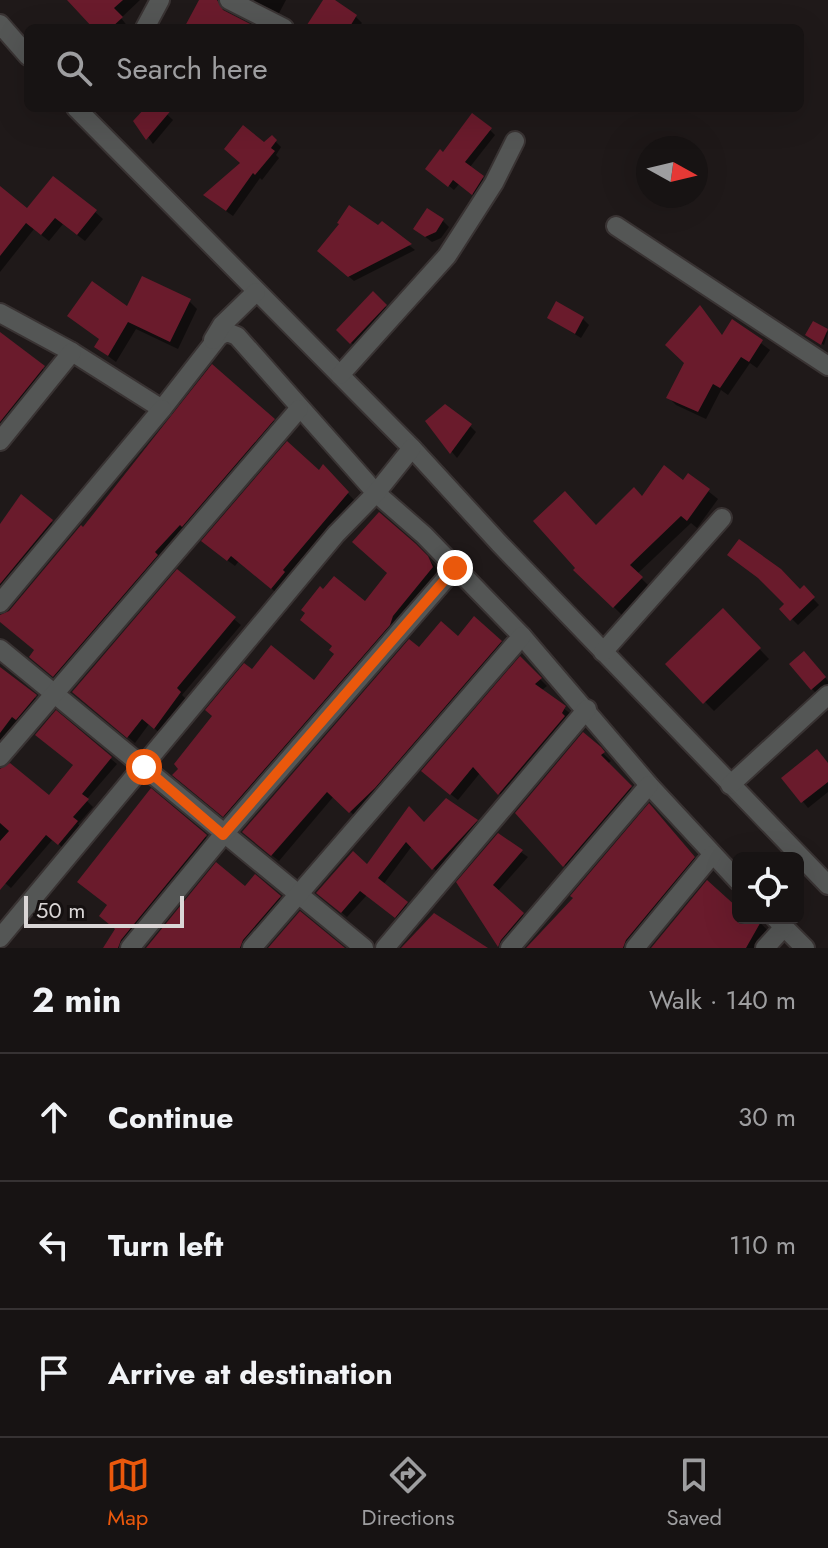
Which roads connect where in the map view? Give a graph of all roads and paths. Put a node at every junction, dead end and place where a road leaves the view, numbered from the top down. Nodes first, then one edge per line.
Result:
1 (160, 0) edge
2 (229, 0) edge
3 (0, 24) edge
4 (147, 24) edge
5 (276, 24) edge
6 (24, 51) edge
7 (96, 116) edge
8 (515, 141) dead end
9 (616, 226) dead end
10 (256, 292) junction
11 (0, 313) edge
12 (211, 346) junction
13 (72, 352) junction
14 (828, 366) edge
15 (340, 375) junction
16 (162, 409) junction
17 (299, 409) junction
18 (0, 441) edge
19 (408, 453) junction
20 (376, 493) junction
21 (722, 518) dead end
22 (455, 568) junction
23 (0, 603) edge
24 (522, 636) junction
25 (0, 649) edge
26 (603, 652) junction
27 (53, 694) junction
28 (828, 695) edge
29 (587, 709) junction
30 (0, 757) edge
31 (144, 767) junction
32 (649, 785) junction
33 (730, 785) junction
34 (223, 835) junction
35 (712, 855) junction
36 (732, 875) edge
37 (828, 885) edge
38 (296, 894) junction
39 (779, 924) edge
40 (782, 924) edge
41 (0, 938) edge
42 (130, 948) edge
43 (252, 948) edge
44 (364, 948) edge
45 (385, 948) edge
46 (510, 948) edge
47 (635, 948) edge
48 (765, 948) edge
49 (805, 948) edge

1 - 4 street
2 - 5 street
3 - 6 street
7 - 10 street
8 - 15 street
9 - 14 street
10 - 12 street
10 - 15 street
11 - 13 street
12 - 16 street
12 - 17 street
13 - 16 street
13 - 18 street
15 - 19 street
16 - 23 street
17 - 20 street
17 - 27 street
19 - 20 street
19 - 26 street
20 - 22 street
20 - 31 street
21 - 26 street
22 - 24 street
22 - 34 street
24 - 29 street
24 - 38 street
25 - 27 street
26 - 33 street
27 - 30 street
27 - 31 street
28 - 33 street
29 - 32 street
29 - 45 street
31 - 34 street
31 - 41 street
32 - 35 street
32 - 46 street
33 - 37 street
34 - 38 street
34 - 42 street
35 - 36 street
35 - 47 street
38 - 43 street
38 - 44 street
39 - 48 street
40 - 49 street

